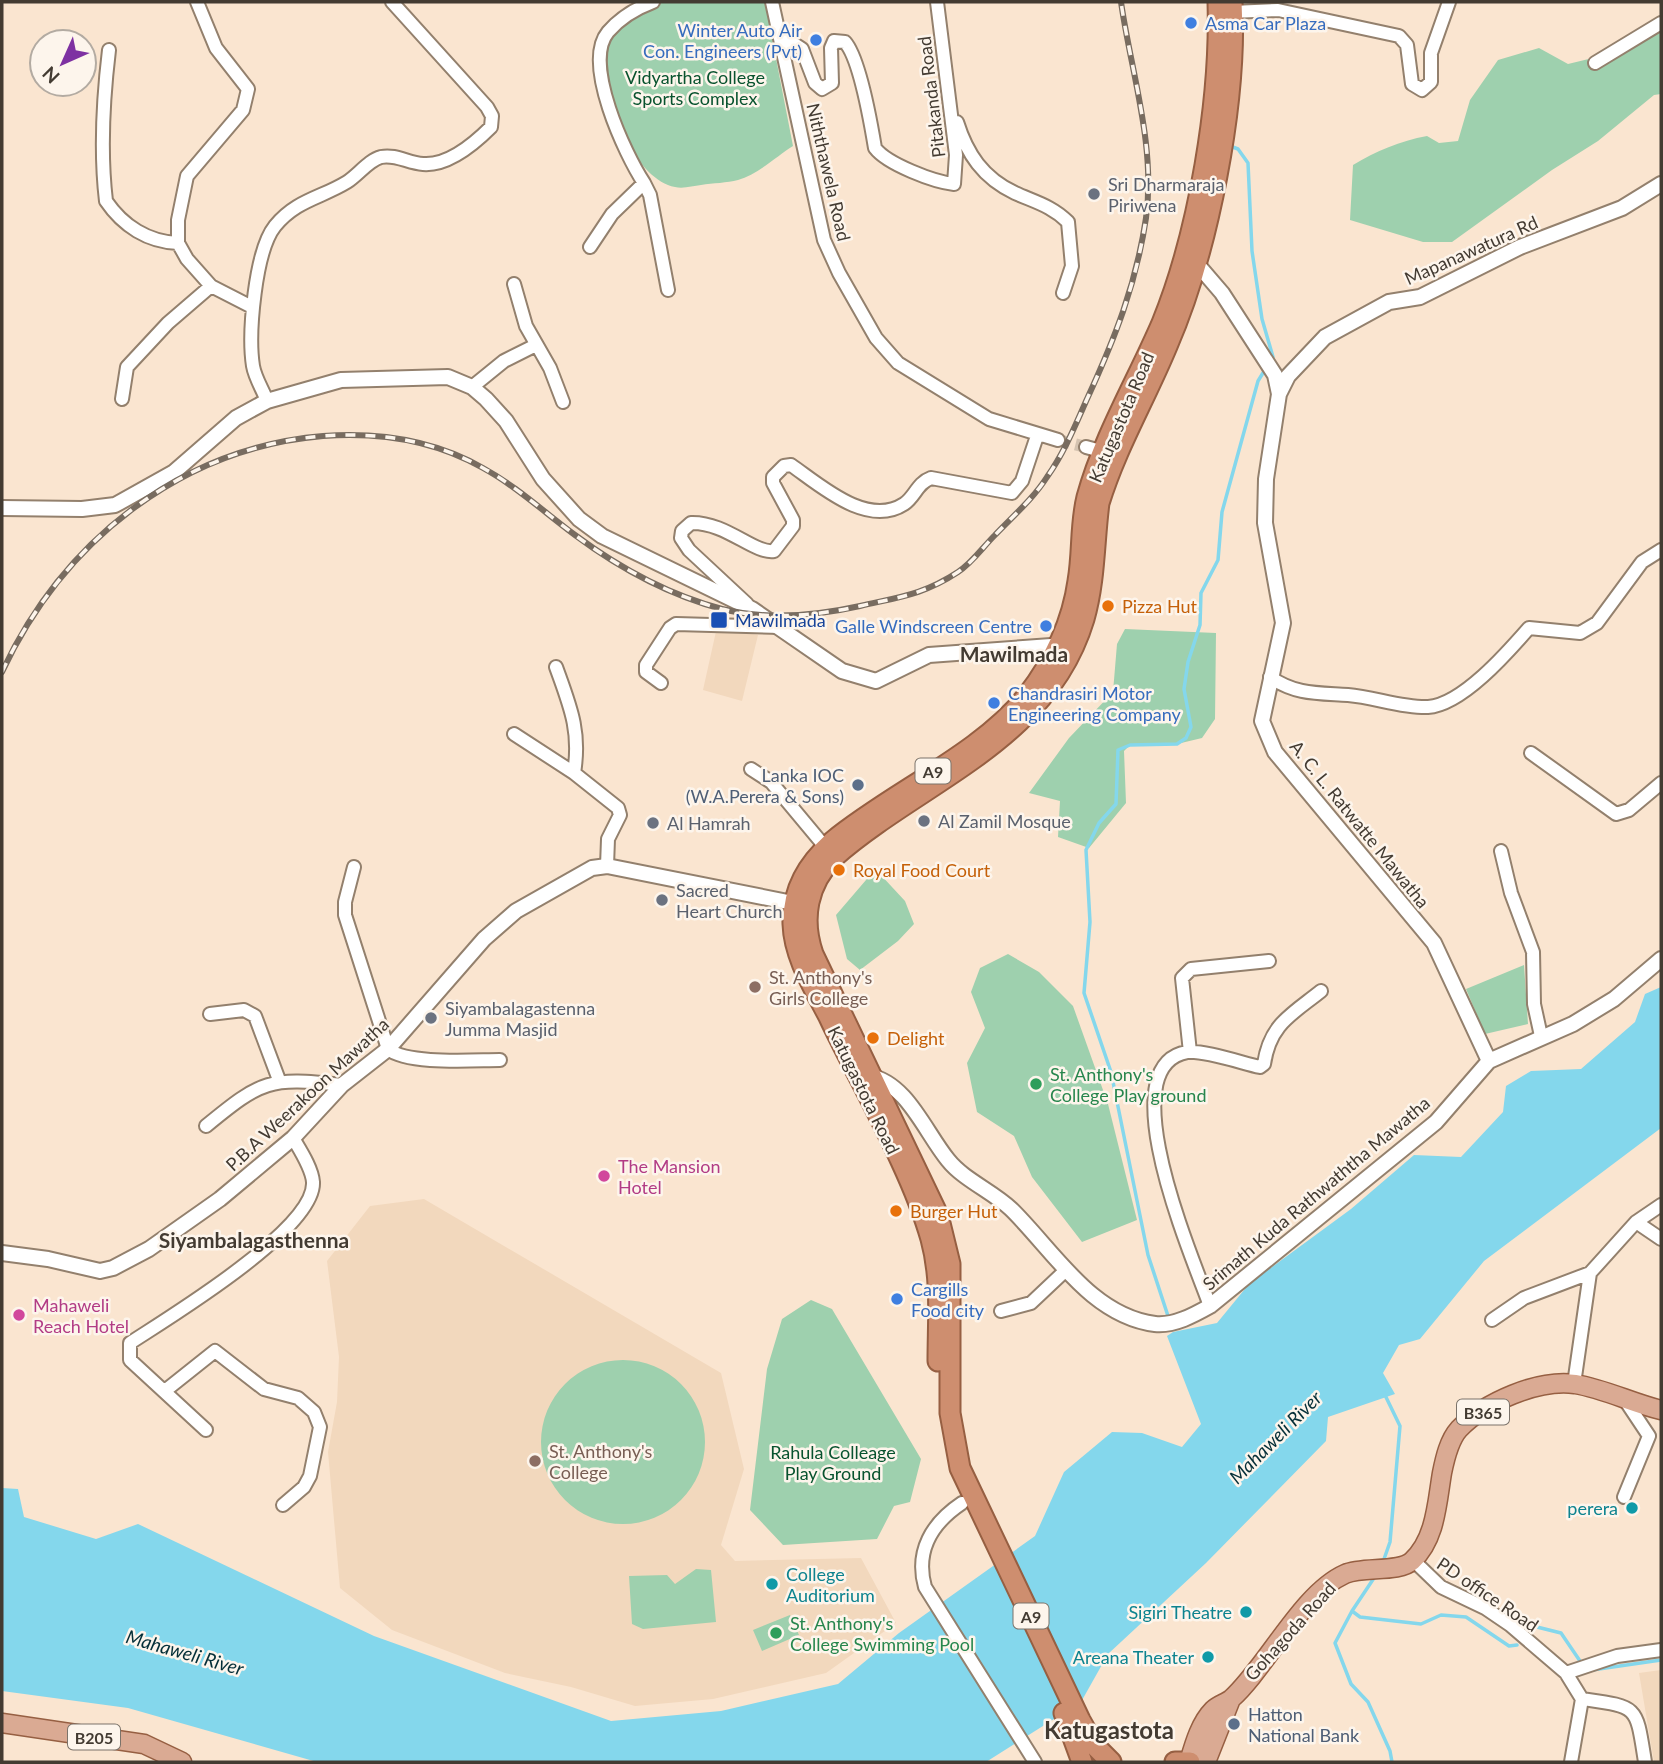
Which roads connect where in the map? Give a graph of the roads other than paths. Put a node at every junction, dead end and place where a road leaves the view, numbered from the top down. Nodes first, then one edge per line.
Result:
1 (197, 2) edge
2 (392, 2) edge
3 (653, 2) edge
4 (772, 2) edge
5 (937, 2) edge
6 (1449, 2) edge
7 (1227, 5) edge
8 (1661, 23) edge
9 (779, 34) junction
10 (109, 50) dead end
11 (1595, 62) dead end
12 (948, 93) junction
13 (644, 183) junction
14 (1661, 184) edge
15 (178, 243) junction
16 (590, 247) dead end
17 (1191, 257) junction
18 (514, 284) dead end
19 (211, 286) junction
20 (668, 290) dead end
21 (1063, 293) dead end
22 (252, 307) junction
23 (536, 345) junction
24 (472, 387) junction
25 (1279, 394) junction
26 (122, 399) dead end
27 (267, 401) junction
28 (564, 402) dead end
29 (1037, 436) junction
30 (1058, 440) tunnel mouth
31 (2, 508) edge
32 (1661, 550) edge
33 (752, 609) junction
34 (780, 627) junction
35 (1066, 646) junction
36 (556, 667) dead end
37 (1270, 677) junction
38 (661, 683) dead end
39 (514, 734) dead end
40 (1531, 753) dead end
41 (751, 769) dead end
42 (574, 773) junction
43 (1661, 783) edge
44 (826, 848) junction
45 (1501, 851) dead end
46 (607, 866) junction
47 (354, 867) dead end
48 (802, 904) junction
49 (1661, 959) edge
50 (1269, 961) dead end
51 (1321, 991) dead end
52 (210, 1014) dead end
53 (1541, 1036) junction
54 (388, 1049) junction
55 (1189, 1052) junction
56 (500, 1060) dead end
57 (1489, 1061) junction
58 (865, 1076) junction
59 (279, 1080) junction
60 (342, 1085) junction
61 (206, 1126) dead end
62 (293, 1138) junction
63 (1661, 1205) edge
64 (1636, 1222) junction
65 (1661, 1239) edge
66 (2, 1254) edge
67 (1065, 1271) junction
68 (1590, 1273) junction
69 (1210, 1306) junction
70 (1001, 1311) dead end
71 (1492, 1320) dead end
72 (1574, 1384) junction
73 (166, 1390) junction
74 (1625, 1400) junction
75 (1661, 1410) edge
76 (206, 1430) dead end
77 (1624, 1497) dead end
78 (283, 1505) dead end
79 (971, 1512) junction
80 (1405, 1563) junction
81 (1661, 1650) edge
82 (1566, 1673) junction
83 (1231, 1699) junction
84 (1582, 1699) junction
85 (2, 1723) edge
86 (1082, 1756) edge
87 (182, 1762) edge
88 (1035, 1762) edge
89 (1111, 1762) edge
90 (1175, 1762) edge
91 (1190, 1762) edge
92 (1206, 1762) edge
93 (1571, 1762) edge
94 (1645, 1762) edge

1 - 15 street
2 - 22 street
3 - 13 street
4 - 9 street, Niththawela Road
5 - 12 street, Pitakanda Road
6 - 7 street
7 - 17 highway, Katugastota Road / A9
8 - 11 street
9 - 12 street, Pitakanda Road
9 - 29 street, Niththawela Road
10 - 15 street
12 - 21 street
13 - 16 street
13 - 20 street
14 - 25 street, Mapanawatura Rd
15 - 19 street
17 - 25 street, A. C. L. Ratwatte Mawatha
17 - 35 highway, Katugastota Road / A9
18 - 23 street
19 - 22 street
19 - 26 street
22 - 27 street
23 - 24 street
23 - 28 street
24 - 27 street
24 - 33 street
25 - 37 street, A. C. L. Ratwatte Mawatha
27 - 31 street
29 - 30 street, Niththawela Road
29 - 33 street
32 - 37 street
33 - 34 street
34 - 35 street
34 - 38 street
35 - 44 highway, Katugastota Road / A9
35 - 48 highway, Katugastota Road / A9
36 - 42 street
37 - 57 street, A. C. L. Ratwatte Mawatha
39 - 42 street
40 - 43 street
41 - 44 street
42 - 46 street
44 - 48 highway, Katugastota Road / A9
45 - 53 street
46 - 48 street
46 - 54 street, P.B.A Weerakoon Mawatha
47 - 54 street
48 - 58 highway, Katugastota Road / A9
49 - 53 street, Srimath Kuda Rathwaththa Mawatha
50 - 55 street
51 - 55 street
52 - 59 street
53 - 57 street, Srimath Kuda Rathwaththa Mawatha
54 - 56 street
54 - 60 street, P.B.A Weerakoon Mawatha
55 - 69 street
57 - 69 street, Srimath Kuda Rathwaththa Mawatha
58 - 67 street
58 - 79 highway, Katugastota Road / A9
59 - 60 street
59 - 61 street
60 - 62 street, P.B.A Weerakoon Mawatha
62 - 66 street, P.B.A Weerakoon Mawatha
62 - 73 street
63 - 64 street
64 - 65 street
64 - 68 street
67 - 69 street, Srimath Kuda Rathwaththa Mawatha
67 - 70 street
68 - 71 street
68 - 72 street
72 - 74 main road, B365
72 - 80 main road, B365
73 - 76 street
73 - 78 street
74 - 75 main road, B365
74 - 77 street
79 - 86 highway, A9
79 - 88 street
80 - 82 street, PD office Road
80 - 83 main road, Gohagoda Road
81 - 82 street
82 - 84 street, PD office Road
83 - 91 main road, Gohagoda Road
83 - 92 main road, Gohagoda Road
84 - 93 street
84 - 94 street
85 - 87 main road, B205
86 - 89 highway
90 - 91 highway

